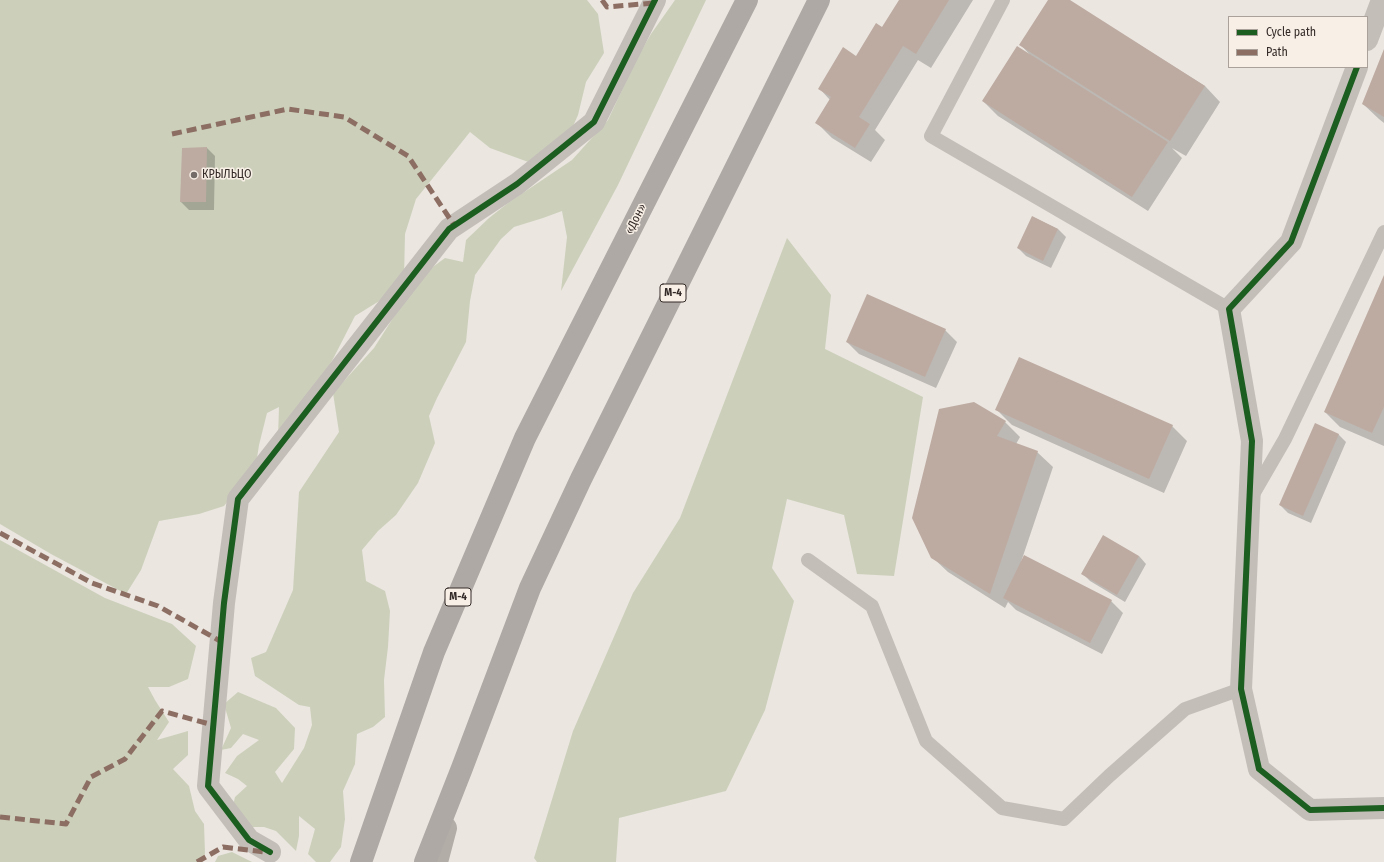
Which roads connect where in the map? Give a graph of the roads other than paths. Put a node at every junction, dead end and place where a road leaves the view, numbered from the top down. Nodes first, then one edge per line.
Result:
1 (655, 0) edge
2 (747, 0) edge
3 (819, 0) edge
4 (1003, 0) edge
5 (1382, 0) edge
6 (1368, 37) edge
7 (1357, 68) edge
8 (1384, 232) edge
9 (1229, 309) junction
10 (1249, 502) junction
11 (808, 560) dead end
12 (1241, 689) junction
13 (462, 768) junction
14 (1384, 808) edge
15 (270, 852) dead end
16 (361, 862) edge
17 (425, 862) edge
18 (437, 862) edge

1 - 15 street
2 - 16 highway, «Дон» / М-4
3 - 13 highway, М-4
4 - 9 lane
5 - 6 street
7 - 9 street
8 - 10 lane
9 - 10 street
10 - 12 street
11 - 12 lane
12 - 14 street
13 - 17 highway, М-4
13 - 18 main road, М-4

